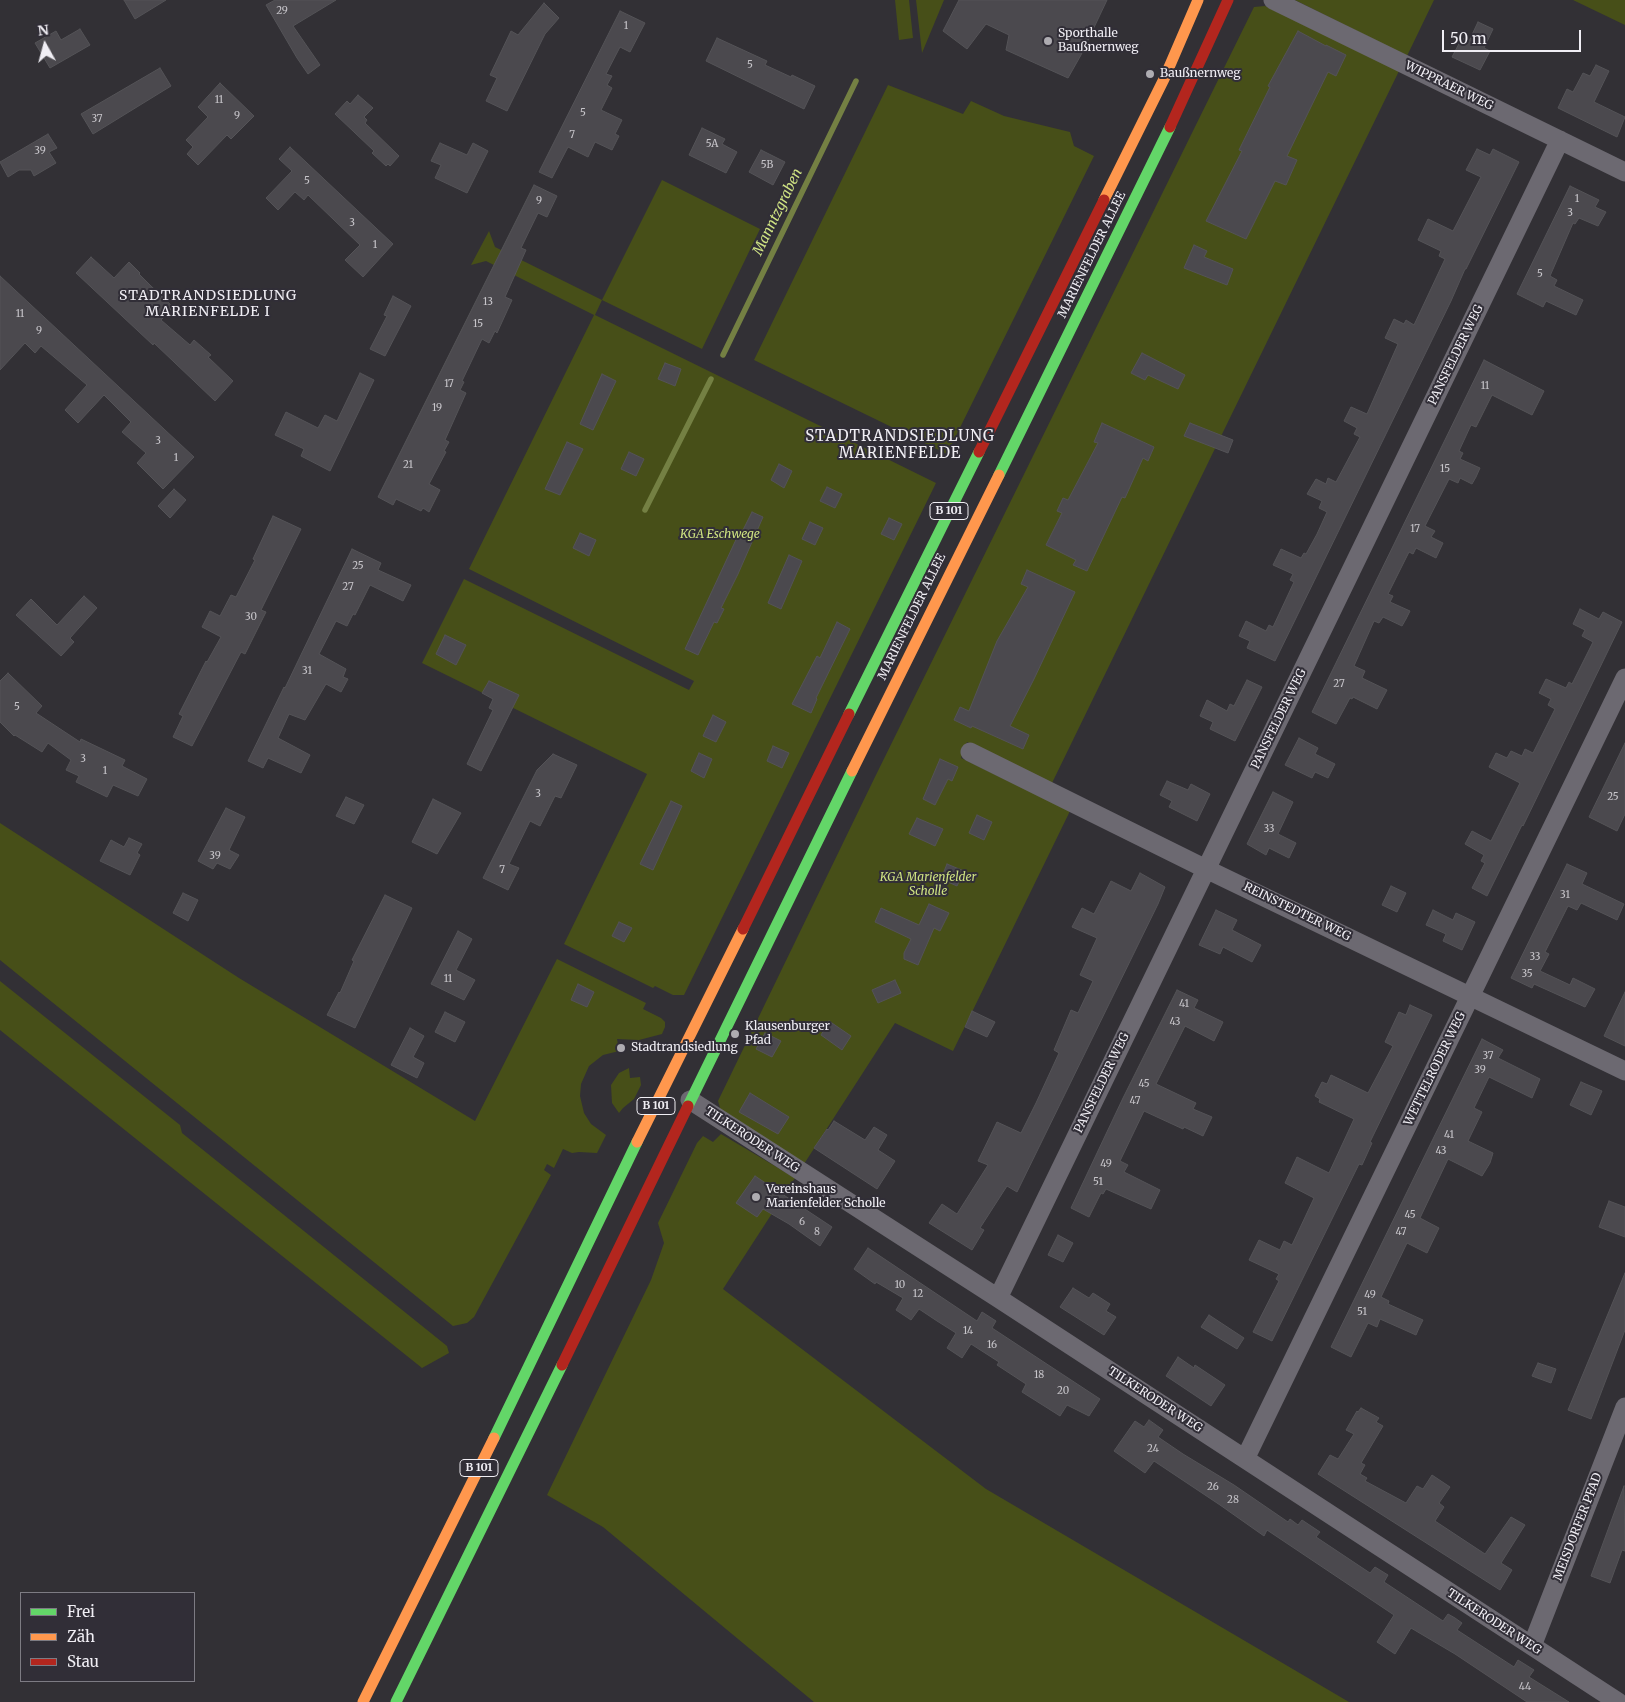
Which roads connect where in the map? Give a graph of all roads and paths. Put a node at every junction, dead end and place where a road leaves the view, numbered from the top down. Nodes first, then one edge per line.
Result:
1 (1198, 0) edge
2 (1228, 0) edge
3 (1273, 0) edge
4 (1560, 140) junction
5 (1625, 172) edge
6 (1625, 678) edge
7 (970, 752) dead end
8 (1206, 869) junction
9 (1470, 996) junction
10 (1625, 1071) edge
11 (690, 1100) junction
12 (998, 1298) junction
13 (1625, 1407) edge
14 (1245, 1459) junction
15 (1532, 1646) junction
16 (363, 1702) edge
17 (396, 1702) edge
18 (1618, 1702) edge

1 - 16 main road, MARIENFELDER ALLEE / B 101
2 - 11 main road, MARIENFELDER ALLEE / B 101
3 - 4 street, WIPPRAER WEG
4 - 5 street, WIPPRAER WEG
4 - 8 street, PANSFELDER WEG
6 - 9 street, WETTELRODER WEG
7 - 8 street, REINSTEDTER WEG
8 - 9 street, REINSTEDTER WEG
8 - 12 street, PANSFELDER WEG
9 - 10 street, REINSTEDTER WEG
9 - 14 street, WETTELRODER WEG
11 - 12 street, TILKERODER WEG
11 - 17 main road, MARIENFELDER ALLEE / B 101
12 - 14 street, TILKERODER WEG
13 - 15 street, MEISDORFER PFAD
14 - 15 street, TILKERODER WEG
15 - 18 street, TILKERODER WEG

